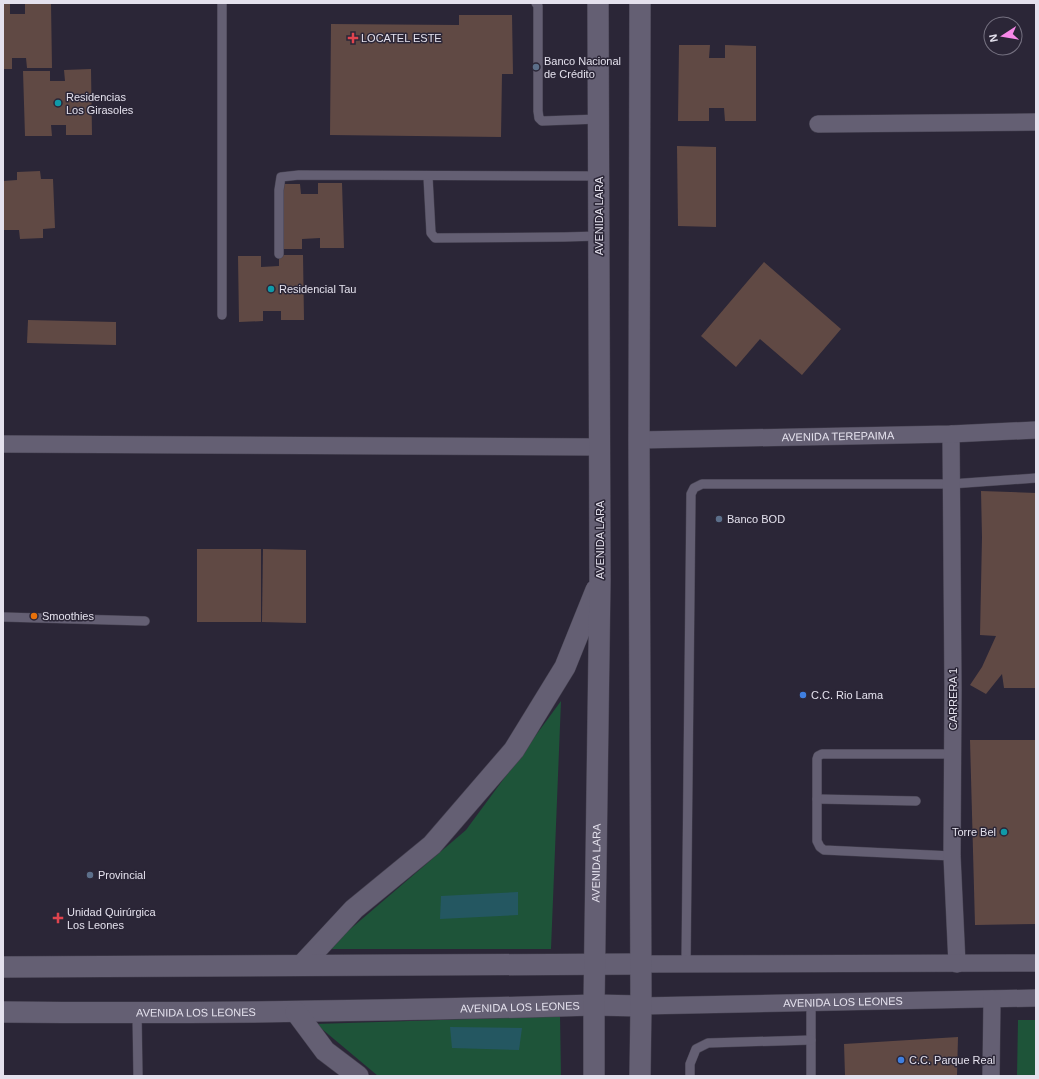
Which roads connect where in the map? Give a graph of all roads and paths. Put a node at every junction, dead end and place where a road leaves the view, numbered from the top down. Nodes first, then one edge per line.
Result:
1 (222, 3) edge
2 (536, 3) edge
3 (598, 3) edge
4 (640, 3) edge
5 (599, 119) junction
6 (1036, 122) edge
7 (818, 124) dead end
8 (428, 176) junction
9 (599, 176) junction
10 (599, 236) junction
11 (279, 254) dead end
12 (222, 315) dead end
13 (1036, 430) edge
14 (951, 434) junction
15 (639, 440) junction
16 (3, 444) edge
17 (600, 447) junction
18 (1036, 478) edge
19 (951, 484) junction
20 (600, 578) junction
21 (3, 617) edge
22 (145, 621) dead end
23 (953, 754) junction
24 (817, 799) junction
25 (916, 801) dead end
26 (952, 856) junction
27 (1036, 963) edge
28 (641, 964) junction
29 (686, 964) junction
30 (957, 964) junction
31 (302, 965) junction
32 (594, 965) junction
33 (3, 967) edge
34 (1036, 998) edge
35 (992, 999) junction
36 (811, 1002) junction
37 (594, 1005) junction
38 (641, 1006) junction
39 (3, 1012) edge
40 (296, 1012) junction
41 (137, 1013) junction
42 (811, 1040) junction
43 (138, 1076) edge
44 (358, 1076) edge
45 (594, 1076) edge
46 (640, 1076) edge
47 (690, 1076) edge
48 (811, 1076) edge
49 (991, 1076) edge

1 - 12 lane
2 - 5 lane
3 - 5 street, AVENIDA LARA
4 - 15 street
5 - 9 street, AVENIDA LARA
6 - 7 street
8 - 9 lane
8 - 10 lane
8 - 11 lane
9 - 10 street, AVENIDA LARA
10 - 17 street, AVENIDA LARA
13 - 14 street, AVENIDA TEREPAIMA
14 - 15 street, AVENIDA TEREPAIMA
14 - 19 street, CARRERA 1
15 - 28 street
16 - 17 street
17 - 20 street, AVENIDA LARA
18 - 19 lane
19 - 23 street, CARRERA 1
19 - 29 lane
20 - 31 street
20 - 32 street, AVENIDA LARA
21 - 22 lane
23 - 24 lane
23 - 26 street, CARRERA 1
24 - 25 lane
24 - 26 lane
26 - 30 street, CARRERA 1
27 - 30 street
28 - 29 street
28 - 32 street
28 - 38 street
29 - 30 street
31 - 32 street
31 - 33 street
32 - 37 street, AVENIDA LARA
34 - 35 street, AVENIDA LOS LEONES
35 - 36 street, AVENIDA LOS LEONES
35 - 49 street
36 - 38 street, AVENIDA LOS LEONES
36 - 42 lane
37 - 38 street, AVENIDA LOS LEONES
37 - 40 street, AVENIDA LOS LEONES
37 - 45 street, AVENIDA LARA
38 - 46 street
39 - 41 street, AVENIDA LOS LEONES
40 - 41 street, AVENIDA LOS LEONES
40 - 44 street
41 - 43 lane
42 - 47 lane
42 - 48 lane

